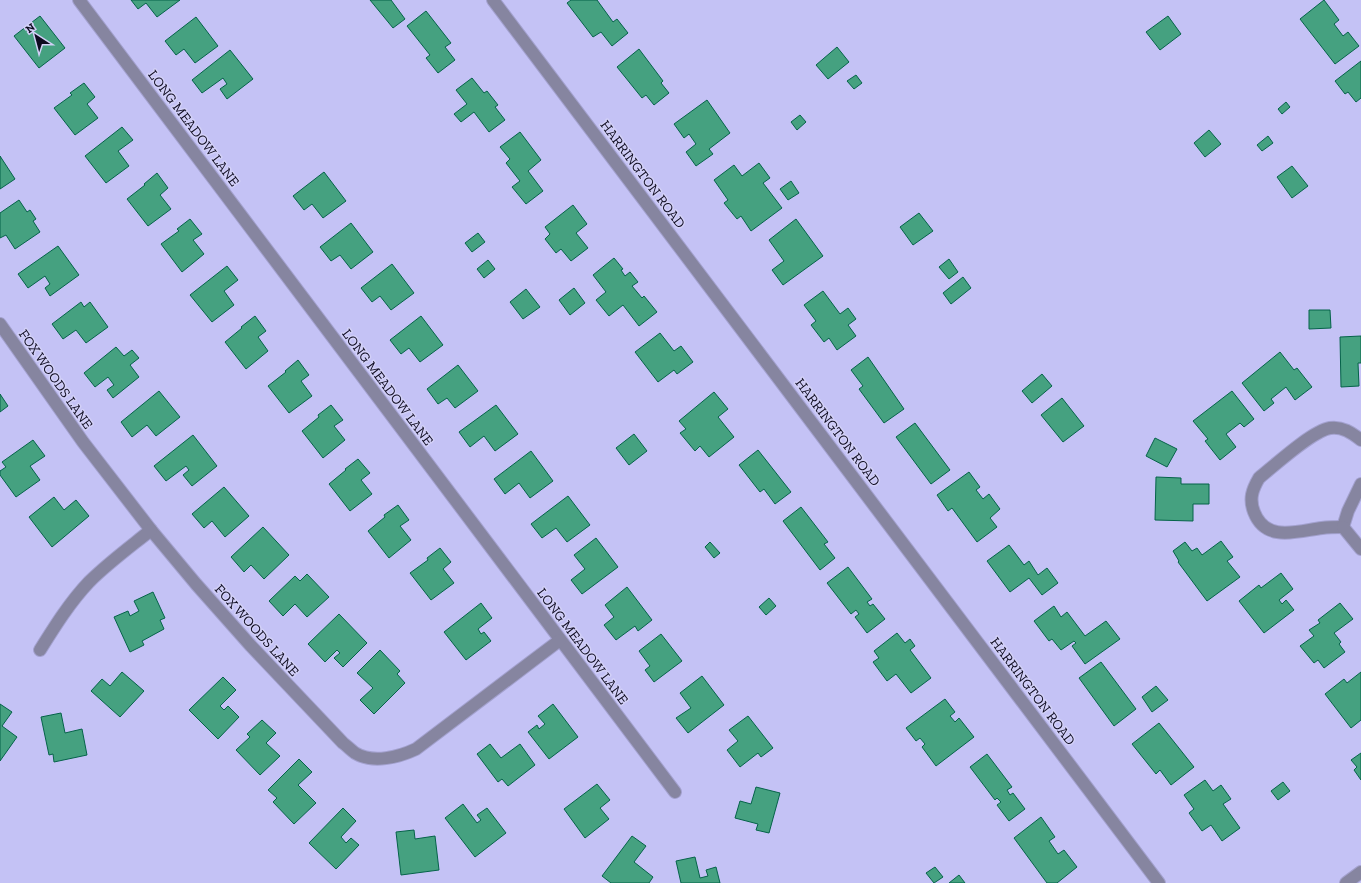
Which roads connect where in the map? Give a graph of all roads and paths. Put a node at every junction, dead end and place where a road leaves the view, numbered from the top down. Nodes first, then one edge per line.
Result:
1 (79, 0) edge
2 (493, 0) edge
3 (0, 324) edge
4 (1361, 440) edge
5 (1361, 484) edge
6 (1343, 527) junction
7 (151, 530) junction
8 (1361, 549) edge
9 (560, 640) junction
10 (40, 650) dead end
11 (675, 792) dead end
12 (1361, 872) edge
13 (1159, 883) edge
14 (1346, 883) edge

1 - 9 street, LONG MEADOW LANE
2 - 13 street, HARRINGTON ROAD
3 - 7 street, FOX WOODS LANE
4 - 6 street
5 - 6 street
6 - 8 street
7 - 9 street, FOX WOODS LANE
7 - 10 street
9 - 11 street, LONG MEADOW LANE
12 - 14 street

